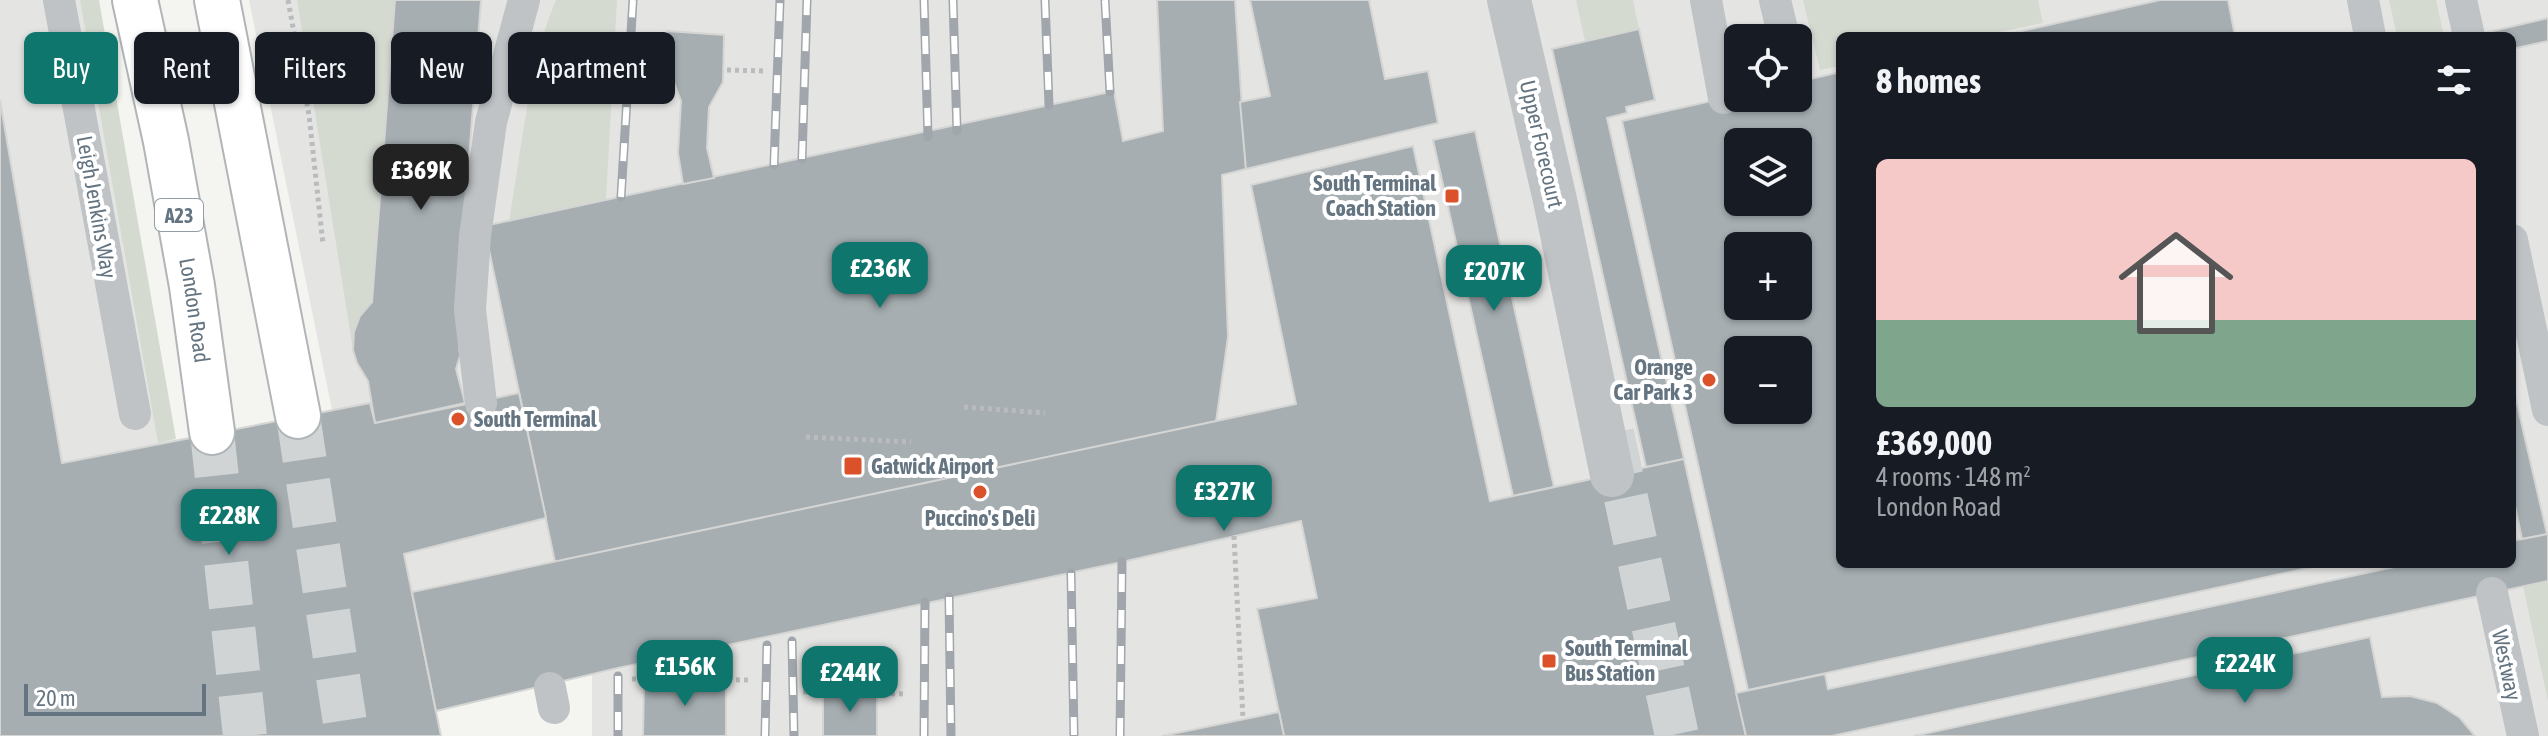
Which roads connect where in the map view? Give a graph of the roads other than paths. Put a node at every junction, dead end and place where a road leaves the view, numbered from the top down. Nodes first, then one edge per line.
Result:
1 (59, 0) edge
2 (135, 0) edge
3 (217, 0) edge
4 (524, 0) edge
5 (1509, 0) edge
6 (1706, 0) edge
7 (1775, 0) edge
8 (2363, 0) edge
9 (2461, 0) edge
10 (1781, 24) edge
11 (2369, 32) edge
12 (2468, 32) edge
13 (1724, 98) dead end
14 (2516, 259) edge
15 (481, 403) dead end
16 (2548, 410) edge
17 (135, 414) dead end
18 (298, 416) tunnel mouth
19 (212, 432) tunnel mouth
20 (1612, 475) tunnel mouth
21 (2492, 593) dead end
22 (2523, 736) edge

1 - 17 lane, Leigh Jenkins Way
2 - 19 main road, London Road / A23
3 - 18 main road
4 - 15 lane
5 - 20 street, Upper Forecourt
6 - 13 lane
7 - 10 lane
8 - 11 lane
9 - 12 lane
14 - 16 lane
21 - 22 lane, Westway

